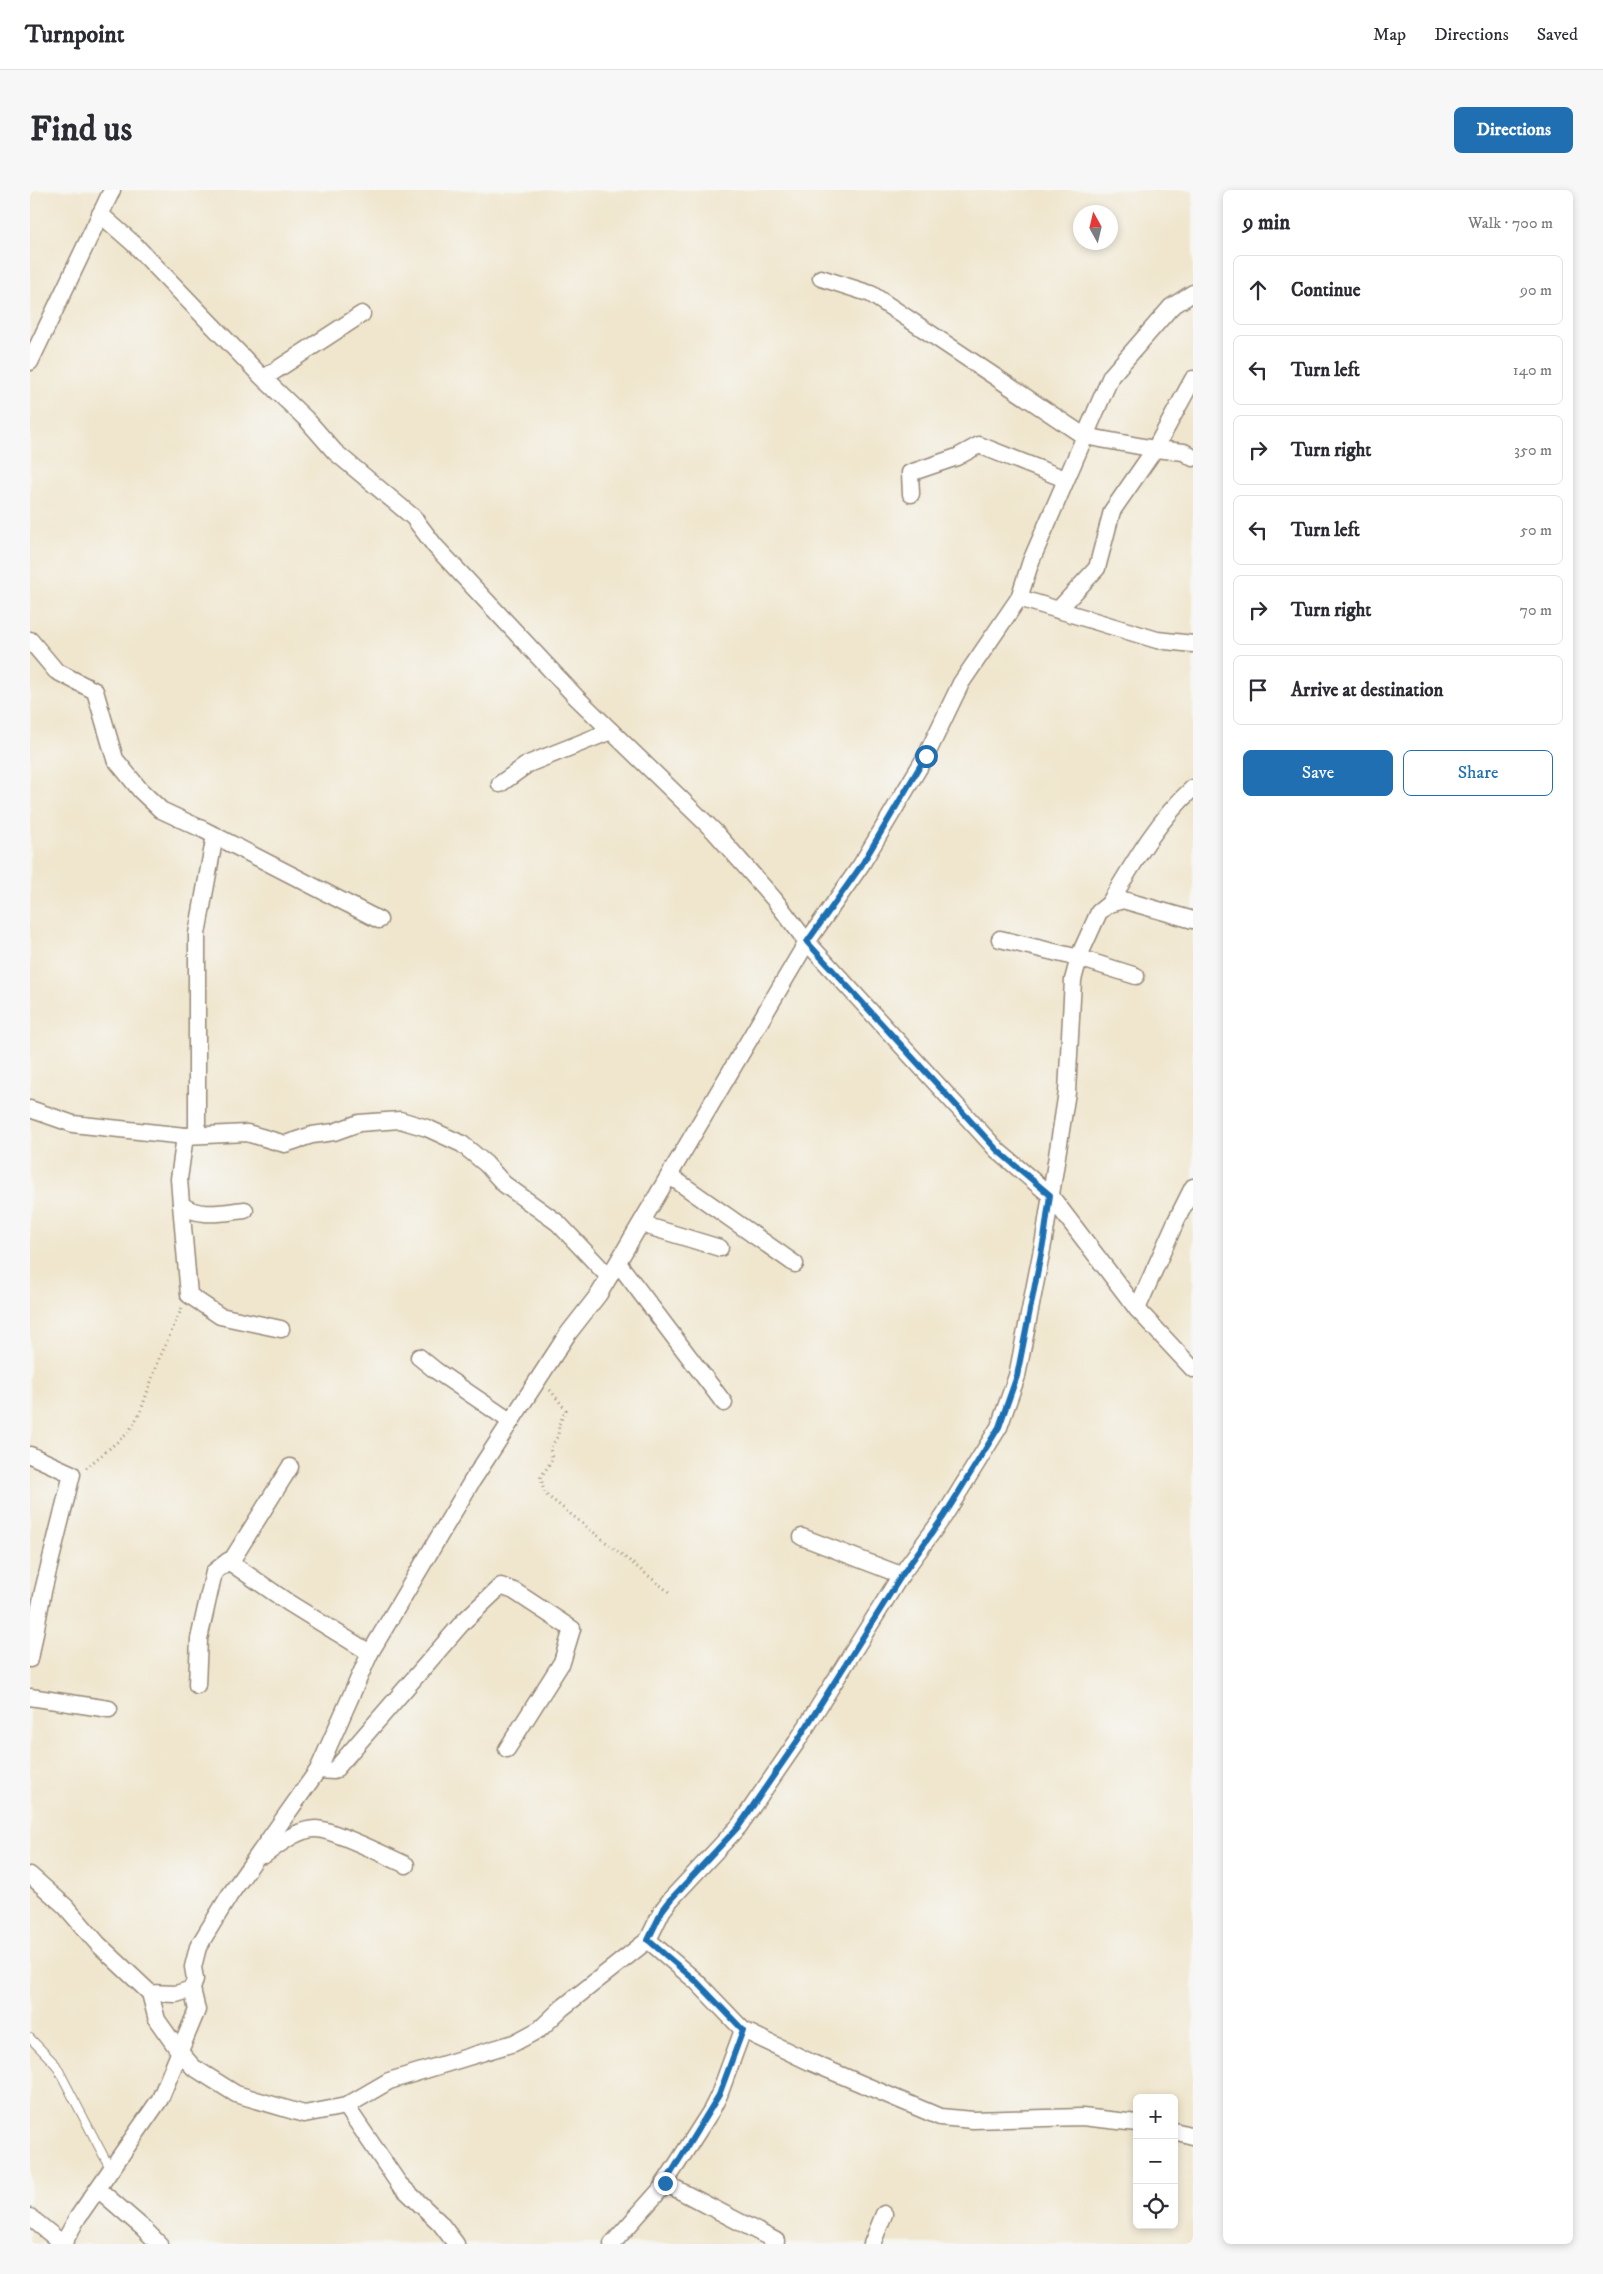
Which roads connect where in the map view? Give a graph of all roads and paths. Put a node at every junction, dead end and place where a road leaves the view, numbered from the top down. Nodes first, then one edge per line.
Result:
1 (112, 190) edge
2 (100, 214) junction
3 (821, 278) dead end
4 (1193, 293) edge
5 (362, 314) dead end
6 (30, 362) edge
7 (264, 378) junction
8 (1193, 380) edge
9 (1084, 436) junction
10 (1155, 449) junction
11 (1193, 458) edge
12 (1065, 479) junction
13 (910, 494) dead end
14 (1019, 598) junction
15 (1058, 610) junction
16 (30, 640) edge
17 (1193, 644) edge
18 (611, 730) junction
19 (500, 784) dead end
20 (1193, 788) edge
21 (215, 835) junction
22 (1109, 904) junction
23 (379, 920) dead end
24 (1193, 920) edge
25 (1000, 939) dead end
26 (807, 942) junction
27 (1079, 958) junction
28 (1136, 976) dead end
29 (30, 1109) edge
30 (191, 1135) junction
31 (670, 1176) junction
32 (1193, 1187) edge
33 (1050, 1195) junction
34 (181, 1204) junction
35 (245, 1210) dead end
36 (641, 1224) junction
37 (720, 1248) dead end
38 (795, 1264) dead end
39 (614, 1270) junction
40 (189, 1295) junction
41 (1137, 1309) junction
42 (281, 1329) dead end
43 (419, 1357) dead end
44 (1193, 1369) edge
45 (541, 1374) junction
46 (724, 1403) dead end
47 (510, 1421) junction
48 (30, 1455) edge
49 (290, 1467) dead end
50 (71, 1479) junction
51 (802, 1537) dead end
52 (230, 1563) junction
53 (902, 1575) junction
54 (670, 1593) dead end
55 (370, 1653) junction
56 (30, 1659) edge
57 (196, 1685) dead end
58 (30, 1697) edge
59 (109, 1709) dead end
60 (507, 1749) dead end
61 (318, 1770) junction
62 (258, 1858) junction
63 (406, 1865) dead end
64 (30, 1875) edge
65 (648, 1940) junction
66 (192, 1988) junction
67 (150, 1993) junction
68 (743, 2030) junction
69 (30, 2038) edge
70 (179, 2051) junction
71 (346, 2106) junction
72 (1133, 2123) edge
73 (1178, 2132) edge
74 (1193, 2136) edge
75 (111, 2170) junction
76 (665, 2183) junction
77 (98, 2189) junction
78 (884, 2214) dead end
79 (30, 2217) edge
80 (776, 2241) dead end
81 (63, 2244) edge
82 (159, 2244) edge
83 (456, 2244) edge
84 (612, 2244) edge
85 (872, 2244) edge

1 - 2 street
2 - 6 street
2 - 7 street
3 - 9 street
4 - 9 street
5 - 7 street
7 - 18 street
8 - 10 street
9 - 10 street
9 - 12 street
10 - 11 street
10 - 15 street
12 - 13 street
12 - 14 street
14 - 15 street
14 - 26 street
15 - 17 street
16 - 21 street
18 - 19 street
18 - 26 street
20 - 22 street
21 - 23 street
21 - 30 street
22 - 24 street
22 - 27 street
25 - 27 street
26 - 31 street
26 - 33 street
27 - 28 street
27 - 33 street
29 - 30 street
30 - 34 street
30 - 39 street
31 - 36 street
31 - 38 street
32 - 41 street
33 - 41 street
33 - 53 street
34 - 35 street
34 - 40 street
36 - 37 street
36 - 39 street
39 - 45 street
39 - 46 street
40 - 42 street
40 - 50 path
41 - 44 street
43 - 47 street
45 - 47 street
45 - 54 path
47 - 55 street
48 - 50 street
49 - 52 street
50 - 56 street
51 - 53 street
52 - 55 street
52 - 57 street
53 - 65 street
55 - 61 street
58 - 59 street
60 - 61 street
61 - 62 street
62 - 63 street
62 - 66 street
64 - 67 street
65 - 68 street
65 - 71 street
66 - 67 street
66 - 70 street
67 - 70 street
68 - 72 street
68 - 76 street
69 - 75 lane
70 - 71 street
70 - 75 street
71 - 83 street
73 - 74 street
75 - 77 street
76 - 80 street
76 - 84 street
77 - 81 street
77 - 82 street
78 - 85 street
79 - 81 street

